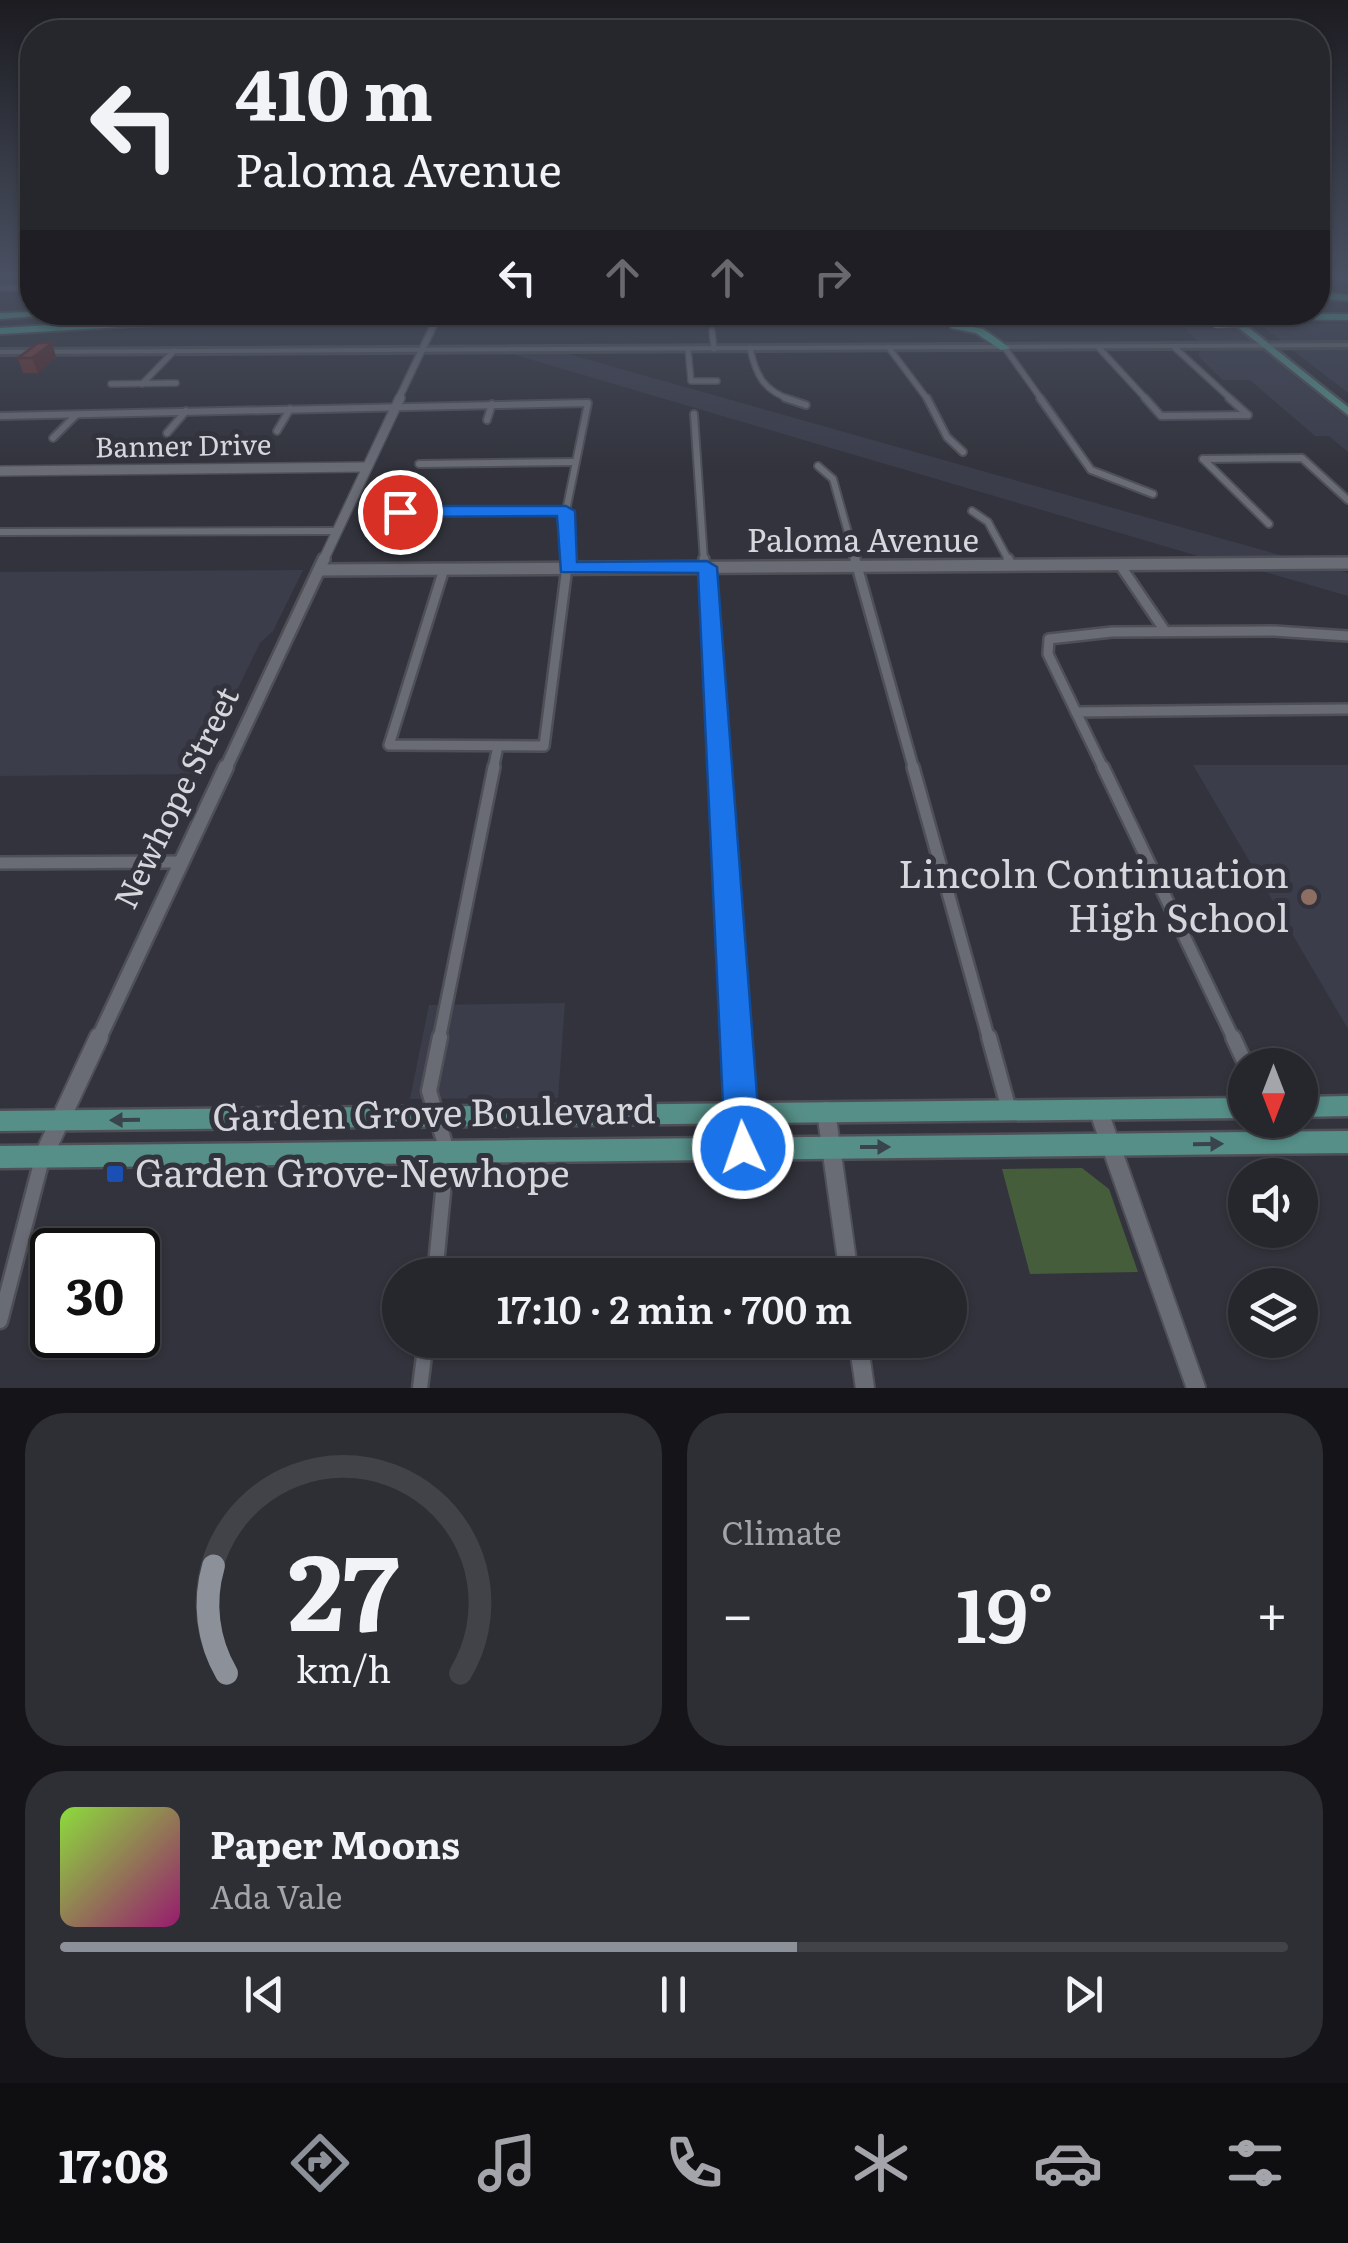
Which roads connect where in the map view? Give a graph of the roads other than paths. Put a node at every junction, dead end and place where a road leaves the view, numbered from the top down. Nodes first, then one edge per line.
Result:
1 (428, 340) edge
2 (713, 340) edge
3 (992, 340) edge
4 (1003, 340) edge
5 (1253, 340) edge
6 (1272, 340) edge
7 (1174, 347) junction
8 (1265, 347) junction
9 (1281, 347) junction
10 (1348, 347) edge
11 (750, 348) junction
12 (890, 348) junction
13 (1005, 348) junction
14 (1099, 348) junction
15 (688, 349) junction
16 (714, 349) junction
17 (174, 350) junction
18 (423, 350) junction
19 (0, 352) edge
20 (717, 381) dead end
21 (111, 384) dead end
22 (142, 384) junction
23 (176, 384) dead end
24 (1348, 399) edge
25 (398, 404) junction
26 (492, 404) junction
27 (806, 405) dead end
28 (290, 410) junction
29 (186, 411) junction
30 (1348, 412) edge
31 (694, 414) dead end
32 (0, 416) edge
33 (75, 416) junction
34 (487, 420) dead end
35 (277, 430) dead end
36 (167, 433) dead end
37 (53, 438) dead end
38 (963, 452) dead end
39 (574, 462) junction
40 (420, 464) dead end
41 (818, 466) dead end
42 (367, 467) junction
43 (0, 472) edge
44 (1153, 494) dead end
45 (1348, 500) edge
46 (566, 511) junction
47 (972, 511) dead end
48 (400, 512) dead end
49 (1269, 524) dead end
50 (338, 530) junction
51 (0, 532) edge
52 (1348, 563) edge
53 (1011, 565) junction
54 (1120, 565) junction
55 (858, 566) junction
56 (707, 567) junction
57 (568, 568) junction
58 (444, 569) junction
59 (319, 570) junction
60 (1165, 631) junction
61 (1348, 636) edge
62 (1348, 709) edge
63 (1076, 712) junction
64 (498, 746) junction
65 (179, 862) junction
66 (0, 863) edge
67 (1238, 1048) edge
68 (1348, 1106) edge
69 (1318, 1107) edge
70 (1228, 1108) edge
71 (1098, 1109) junction
72 (1009, 1110) junction
73 (826, 1111) junction
74 (741, 1112) junction
75 (440, 1116) junction
76 (58, 1120) junction
77 (0, 1121) edge
78 (1348, 1142) edge
79 (1111, 1145) junction
80 (831, 1147) junction
81 (743, 1148) junction
82 (447, 1150) junction
83 (43, 1156) junction
84 (0, 1157) edge
85 (437, 1258) edge
86 (847, 1258) edge
87 (0, 1321) edge
88 (424, 1358) edge
89 (861, 1358) edge
90 (420, 1388) edge
91 (865, 1388) edge
92 (1196, 1388) edge

1 - 18 street, Newhope Street
2 - 16 street
3 - 13 highway
4 - 13 highway
5 - 8 main road
6 - 9 main road
7 - 8 main road
7 - 14 main road
7 - 14 street
8 - 9 main road
8 - 30 main road
9 - 10 main road
9 - 24 main road
11 - 12 main road
11 - 16 main road
11 - 27 street
12 - 13 main road
12 - 38 street
13 - 14 main road
13 - 44 street
15 - 16 main road
15 - 18 main road
15 - 20 street
17 - 18 main road
17 - 19 main road
17 - 22 street
18 - 25 street, Newhope Street
21 - 22 street
22 - 23 street
25 - 26 street
25 - 28 street
25 - 42 street, Newhope Street
26 - 34 street
26 - 39 street
28 - 29 street
28 - 35 street
29 - 33 street
29 - 36 street
31 - 56 street
32 - 33 street
33 - 37 street
39 - 40 street
39 - 46 street
41 - 55 street
42 - 43 street, Banner Drive
42 - 50 street, Newhope Street
45 - 49 street
46 - 48 street
46 - 57 street
47 - 53 street
50 - 51 street
50 - 59 street, Newhope Street
52 - 54 street, Paloma Avenue
53 - 54 street, Paloma Avenue
53 - 55 street, Paloma Avenue
54 - 60 street
55 - 56 street, Paloma Avenue
55 - 72 street
56 - 57 street, Paloma Avenue
56 - 74 street
57 - 58 street, Paloma Avenue
57 - 64 street
58 - 59 street, Paloma Avenue
58 - 64 street
59 - 65 street, Newhope Street
60 - 61 street
60 - 63 street
62 - 63 street
63 - 67 street
64 - 75 street
65 - 66 street
65 - 76 street, Newhope Street
68 - 69 main road
70 - 71 main road, Garden Grove Boulevard
71 - 72 main road, Garden Grove Boulevard
71 - 79 street
72 - 73 main road, Garden Grove Boulevard
73 - 74 main road, Garden Grove Boulevard
73 - 80 street
74 - 75 main road, Garden Grove Boulevard
74 - 81 street
75 -> 76 main road, Garden Grove Boulevard
75 - 82 street
76 - 77 main road, Garden Grove Boulevard
76 - 83 street, Newhope Street
79 -> 78 main road, Garden Grove Boulevard
80 -> 79 main road, Garden Grove Boulevard
79 - 92 street
80 - 81 main road, Garden Grove Boulevard
80 - 86 street
81 - 82 main road, Garden Grove Boulevard
82 - 83 main road, Garden Grove Boulevard
82 - 85 street
83 - 84 main road, Garden Grove Boulevard
83 - 87 street, Newhope Street
88 - 90 street
89 - 91 street

